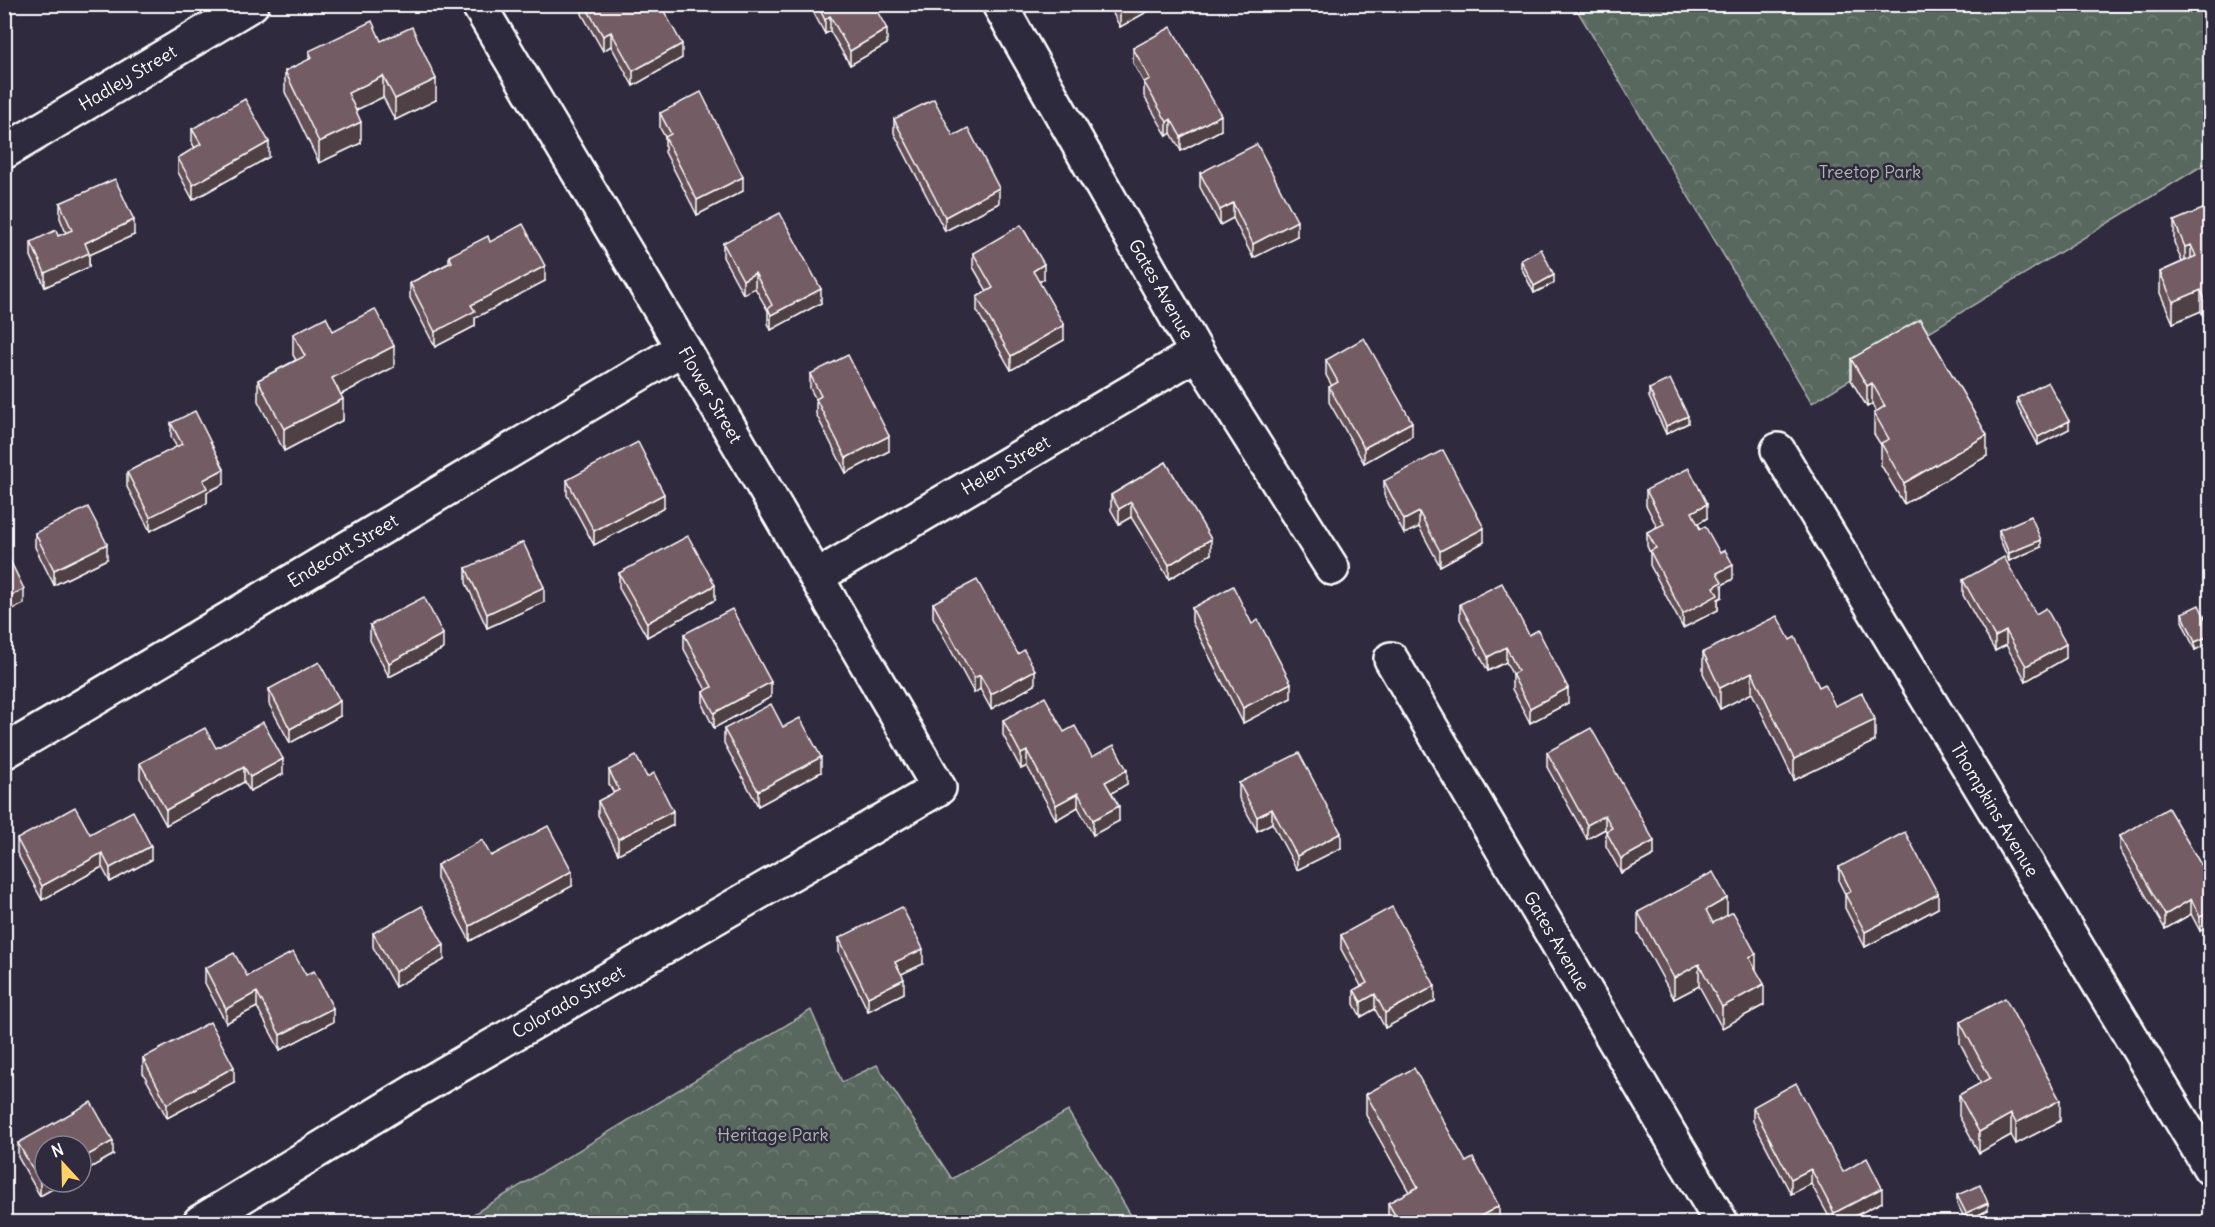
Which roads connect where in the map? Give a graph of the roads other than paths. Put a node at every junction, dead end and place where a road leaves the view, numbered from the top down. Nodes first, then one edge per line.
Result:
1 (252, 4) edge
2 (478, 4) edge
3 (999, 4) edge
4 (4, 153) edge
5 (683, 348) junction
6 (1197, 353) junction
7 (1778, 450) dead end
8 (1332, 568) dead end
9 (816, 577) junction
10 (1391, 659) dead end
11 (4, 752) edge
12 (939, 788) joint
13 (2201, 1130) edge
14 (2211, 1168) edge
15 (200, 1222) edge
16 (1721, 1222) edge

1 - 4 street, Hadley Street
2 - 5 street, Flower Street
3 - 6 street, Gates Avenue
5 - 9 street, Flower Street
5 - 11 street, Endecott Street
6 - 8 street, Gates Avenue
6 - 9 street, Helen Street
7 - 13 street, Thompkins Avenue
9 - 12 street, Flower Street
10 - 16 street, Gates Avenue
12 - 15 street, Colorado Street
13 - 14 street, Thompkins Avenue

